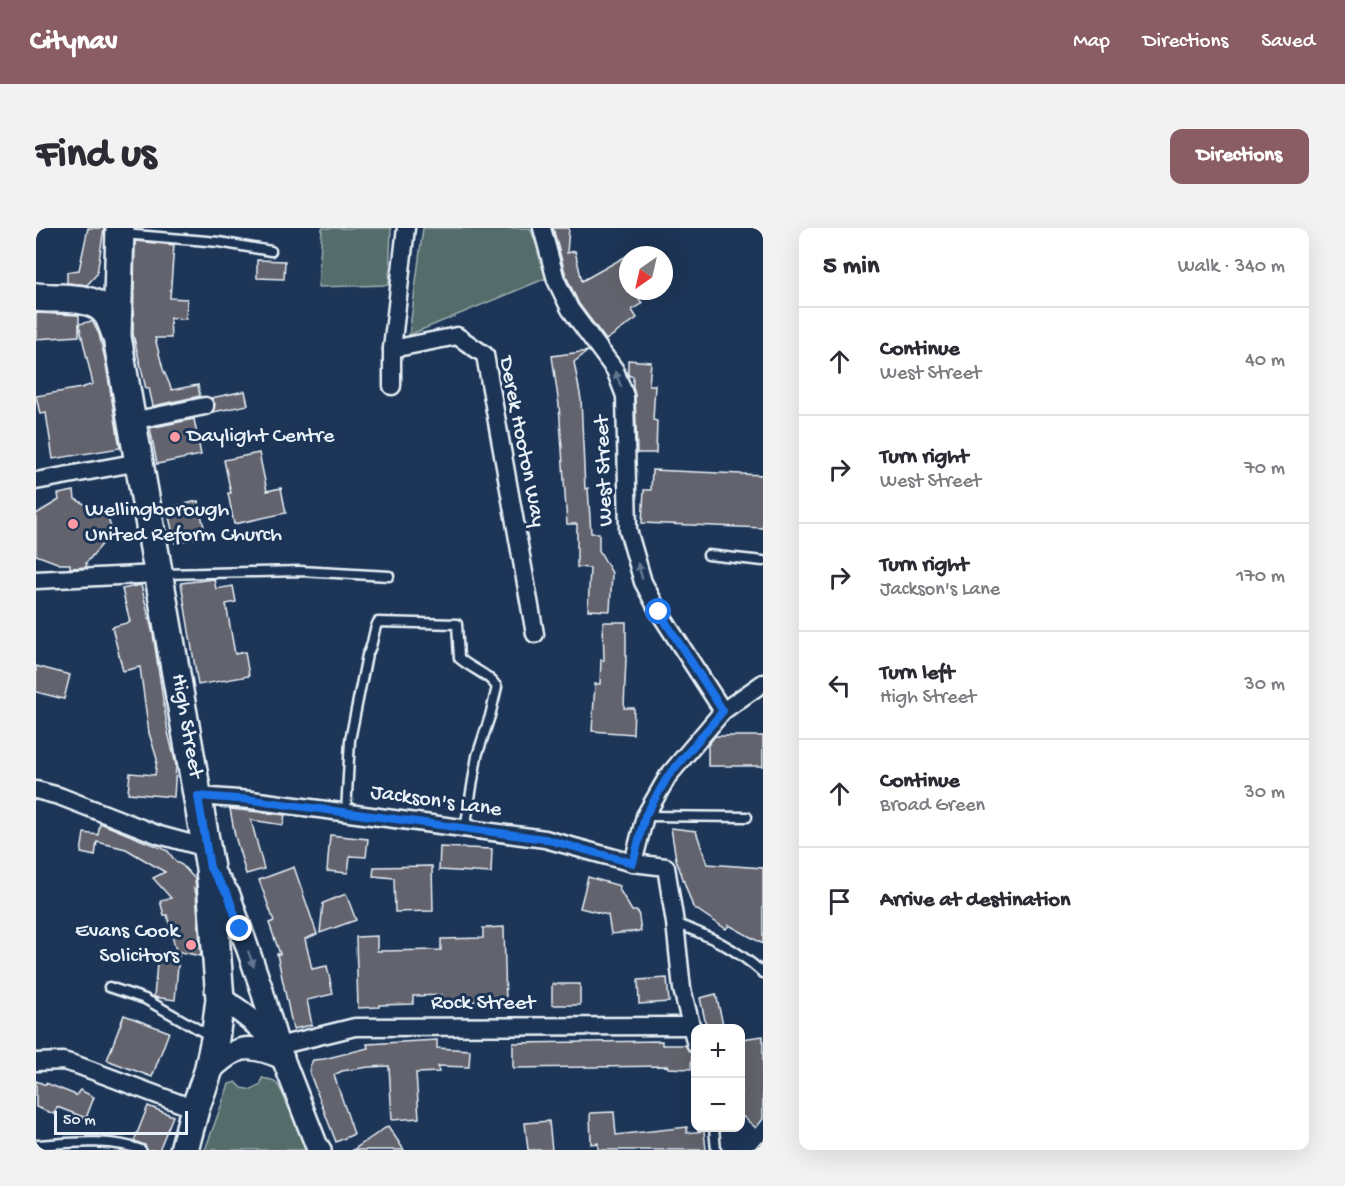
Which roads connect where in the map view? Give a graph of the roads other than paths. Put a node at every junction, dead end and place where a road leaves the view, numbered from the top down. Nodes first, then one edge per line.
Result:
1 (406, 228) edge
2 (542, 228) edge
3 (120, 231) edge
4 (271, 251) dead end
5 (118, 264) junction
6 (36, 297) edge
7 (90, 302) junction
8 (117, 338) junction
9 (392, 350) junction
10 (392, 386) dead end
11 (206, 406) dead end
12 (132, 422) junction
13 (139, 462) junction
14 (36, 481) edge
15 (708, 555) dead end
16 (763, 561) edge
17 (158, 574) junction
18 (389, 576) dead end
19 (36, 580) edge
20 (535, 634) dead end
21 (763, 683) edge
22 (723, 711) junction
23 (36, 790) edge
24 (198, 796) junction
25 (346, 813) junction
26 (645, 816) junction
27 (747, 817) dead end
28 (465, 829) junction
29 (208, 858) junction
30 (633, 863) junction
31 (675, 923) junction
32 (763, 973) edge
33 (109, 987) dead end
34 (220, 999) junction
35 (691, 1026) joint
36 (215, 1038) junction
37 (280, 1052) junction
38 (36, 1062) edge
39 (208, 1072) junction
40 (195, 1109) junction
41 (714, 1132) edge
42 (36, 1145) edge
43 (141, 1150) edge
44 (184, 1150) edge
45 (320, 1150) edge
46 (716, 1150) edge

1 - 9 street
22 -> 2 street, West Street
3 - 4 lane
3 - 5 main road, High Street
5 - 7 main road, High Street
5 - 8 main road, High Street
6 - 7 main road
7 - 8 main road, High Street
8 - 12 main road, High Street
9 - 10 street
9 - 20 street, Derek Hooton Way
11 - 12 street
12 - 13 main road, High Street
13 - 14 street
13 - 17 main road, High Street
15 - 16 lane
17 - 18 lane
17 - 19 street
17 - 24 main road, High Street
21 - 22 street
22 - 26 street
23 - 29 street
24 - 25 street, Jackson's Lane
24 - 29 main road, High Street
25 - 28 street, Jackson's Lane
25 - 28 lane
26 - 27 lane
26 - 30 street
28 - 30 street, Jackson's Lane
29 - 34 main road, High Street
29 -> 37 street
30 - 31 street, Jackson's Lane
31 - 32 lane
31 - 35 street
33 - 36 lane
34 - 36 main road, High Street
34 - 37 street
35 - 37 street, Rock Street
36 - 39 main road, High Street
37 - 39 street
37 - 45 street
38 - 40 street
39 - 40 main road, High Street
40 - 44 main road, High Street
41 - 46 lane
42 - 43 lane

